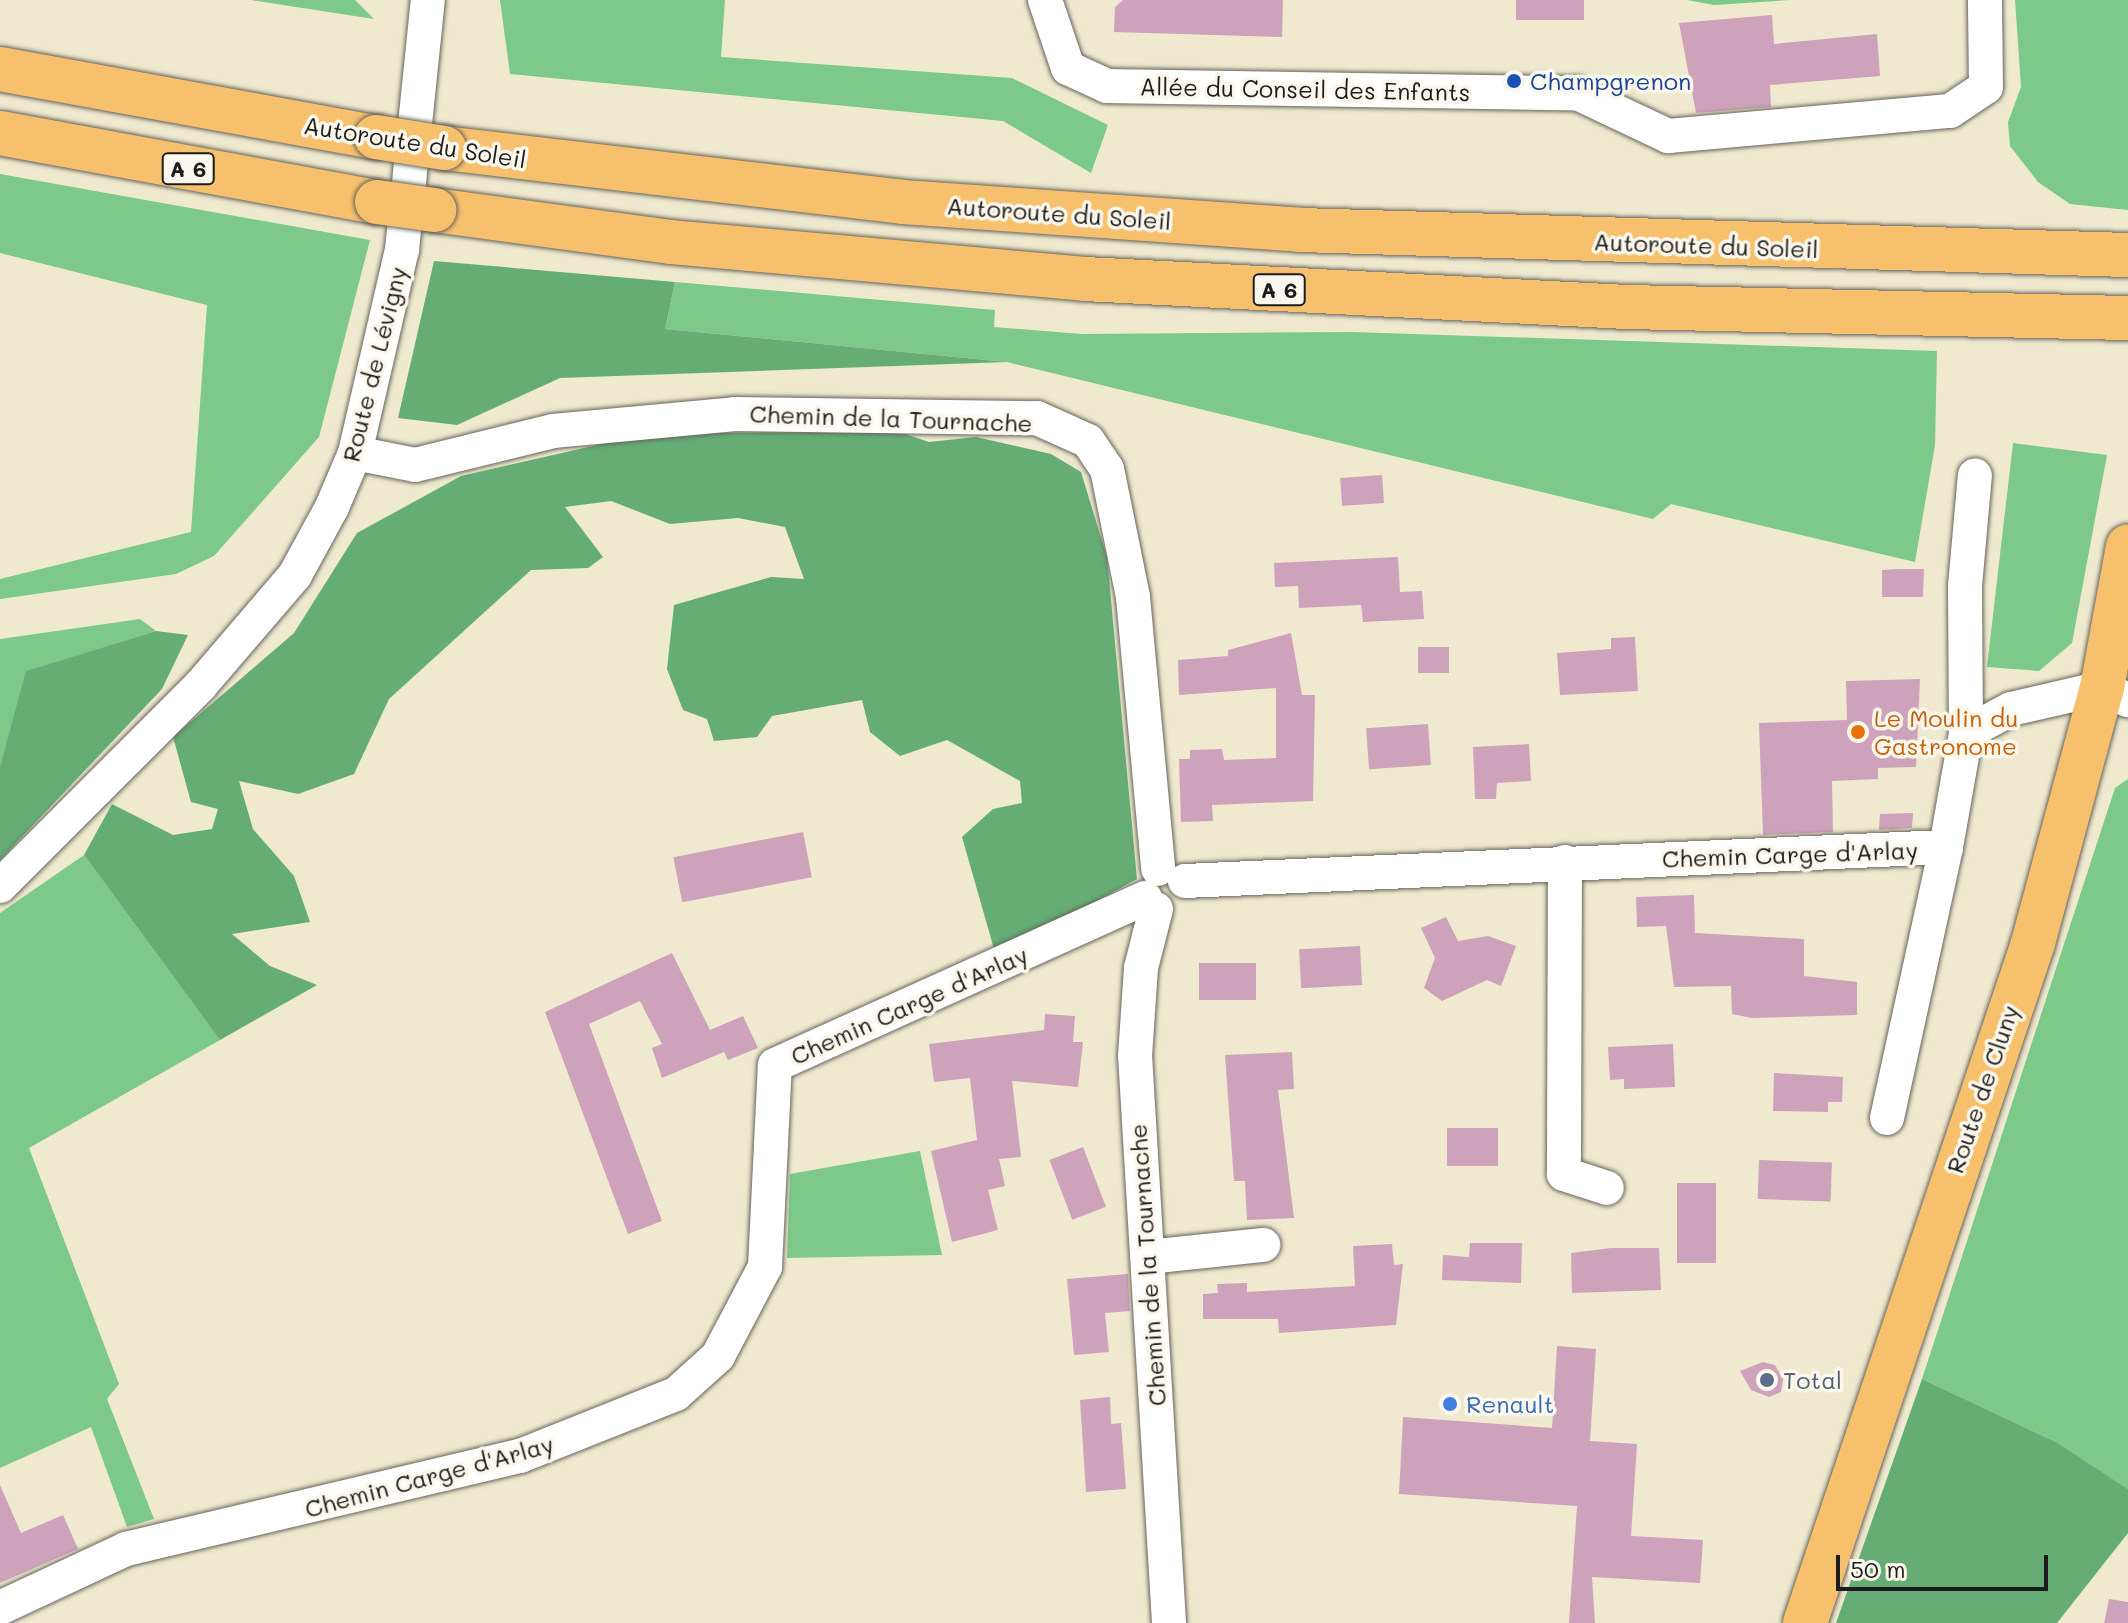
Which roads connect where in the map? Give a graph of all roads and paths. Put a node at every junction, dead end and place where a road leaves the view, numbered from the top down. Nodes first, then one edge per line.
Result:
1 (428, 0) edge
2 (1045, 0) edge
3 (1985, 0) edge
4 (0, 69) edge
5 (0, 133) edge
6 (2128, 255) edge
7 (2128, 318) edge
8 (355, 453) junction
9 (1975, 475) dead end
10 (2128, 546) edge
11 (2115, 694) edge
12 (1966, 733) junction
13 (1946, 847) junction
14 (1565, 862) junction
15 (0, 886) edge
16 (1161, 889) junction
17 (1887, 1118) dead end
18 (1607, 1188) dead end
19 (1263, 1245) dead end
20 (1148, 1257) junction
21 (0, 1608) edge
22 (1169, 1623) edge
23 (1805, 1623) edge

1 - 8 street, Route de Lévigny
2 - 3 street, Allée du Conseil des Enfants
4 - 6 main road, Autoroute du Soleil, bridge
5 - 7 main road, A 6, bridge
8 - 15 street, Route de Lévigny
8 - 16 street, Chemin de la Tournache
9 - 12 street, Chemin Carge d'Arlay
10 - 11 main road, Route de Cluny
11 - 12 street
11 - 23 main road, Route de Cluny
12 - 13 street, Chemin Carge d'Arlay
13 - 14 street, Chemin Carge d'Arlay
13 - 17 street
14 - 16 street, Chemin Carge d'Arlay
14 - 18 street
16 - 20 street, Chemin de la Tournache
16 - 21 street, Chemin Carge d'Arlay
19 - 20 street
20 - 22 street, Chemin de la Tournache

